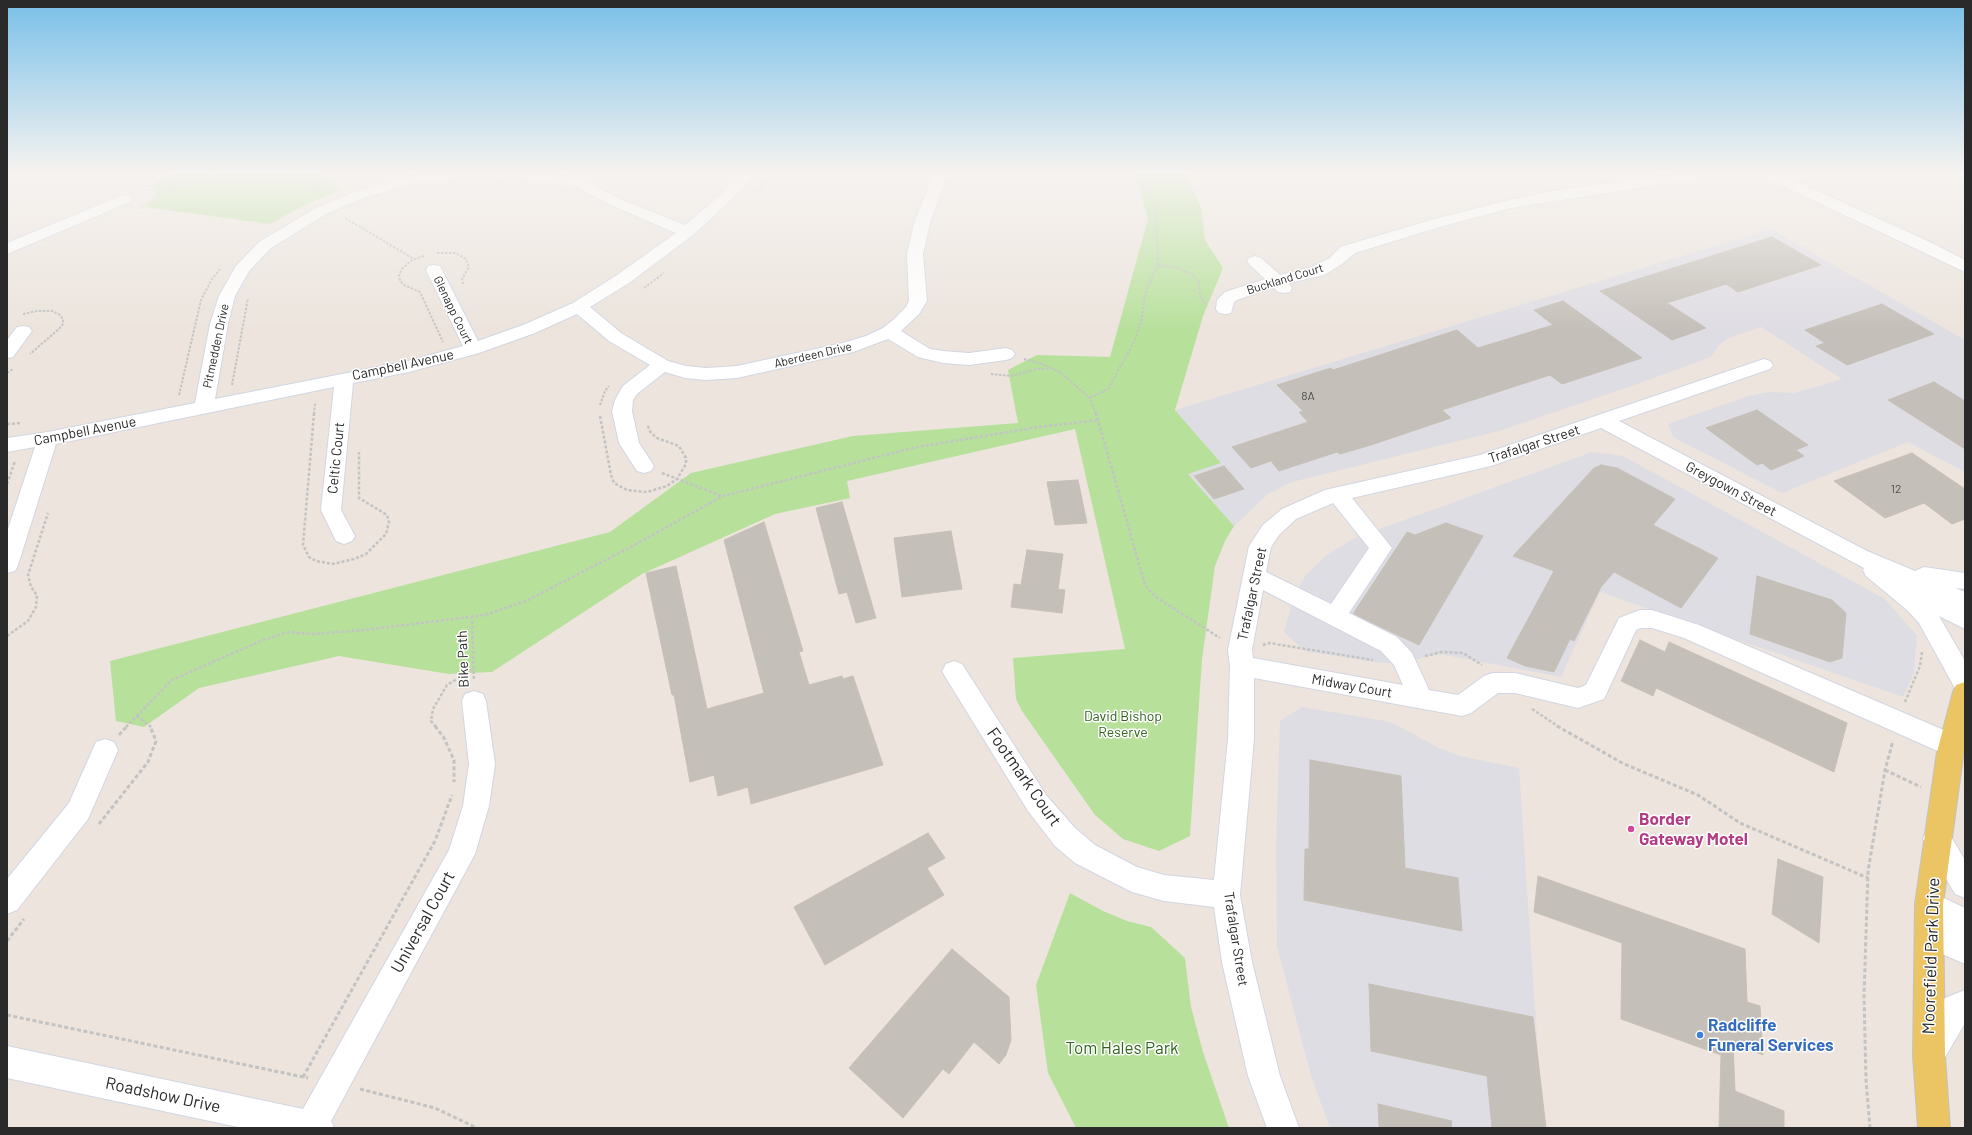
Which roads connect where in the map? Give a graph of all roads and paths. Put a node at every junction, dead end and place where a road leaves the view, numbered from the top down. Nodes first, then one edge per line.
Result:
1 (65, 226) edge
2 (296, 226) edge
3 (359, 226) edge
4 (673, 226) edge
5 (694, 226) edge
6 (921, 226) edge
7 (1156, 226) edge
8 (1427, 226) edge
9 (1883, 226) edge
10 (687, 232) junction
11 (7, 249) edge
12 (414, 259) dead end
13 (1255, 261) dead end
14 (1158, 265) junction
15 (1965, 267) edge
16 (434, 270) dead end
17 (1276, 281) junction
18 (1289, 293) dead end
19 (248, 294) dead end
20 (1225, 306) joint
21 (579, 307) junction
22 (23, 331) dead end
23 (889, 332) junction
24 (473, 349) junction
25 (7, 353) edge
26 (1006, 354) joint
27 (662, 365) junction
28 (1764, 365) dead end
29 (344, 378) junction
30 (232, 385) dead end
31 (1090, 398) junction
32 (204, 407) junction
33 (1099, 420) junction
34 (1603, 422) junction
35 (48, 439) junction
36 (11, 453) edge
37 (644, 466) joint
38 (7, 484) edge
39 (1337, 494) junction
40 (723, 496) junction
41 (48, 511) dead end
42 (344, 536) dead end
43 (1859, 557) junction
44 (7, 565) edge
45 (1254, 576) junction
46 (1965, 581) edge
47 (1965, 602) edge
48 (472, 616) junction
49 (1335, 616) junction
50 (1965, 620) edge
51 (7, 636) edge
52 (1922, 650) dead end
53 (1241, 658) junction
54 (1404, 660) junction
55 (474, 669) junction
56 (954, 671) dead end
57 (1504, 683) junction
58 (1965, 683) edge
59 (1965, 692) edge
60 (1420, 698) junction
61 (474, 701) joint
62 (1898, 722) junction
63 (1951, 745) junction
64 (105, 750) joint
65 (454, 784) dead end
66 (453, 790) dead end
67 (1937, 839) junction
68 (1868, 878) junction
69 (1965, 885) edge
70 (1226, 895) junction
71 (7, 901) edge
72 (1929, 904) junction
73 (1965, 923) edge
74 (1929, 934) junction
75 (1965, 950) edge
76 (1965, 1005) edge
77 (7, 1015) edge
78 (1929, 1056) junction
79 (7, 1062) edge
80 (303, 1077) junction
81 (335, 1083) junction
82 (315, 1127) edge
83 (476, 1128) edge
84 (1283, 1128) edge
85 (1870, 1128) edge
86 (1934, 1128) edge

1 - 11 street
2 - 32 street, Pitmedden Drive
3 - 12 path
4 - 10 street
5 - 10 street, Campbell Avenue
6 - 23 street, Aberdeen Drive
7 - 14 path
8 - 17 street, Buckland Court
9 - 15 street
10 - 21 street, Campbell Avenue
13 - 17 street
14 - 20 path
14 - 31 path
16 - 24 street, Glenapp Court
17 - 18 street
17 - 20 street, Buckland Court
19 - 30 path
21 - 24 street, Campbell Avenue
21 - 27 street, Aberdeen Drive
22 - 25 street
23 - 26 street
23 - 27 street, Aberdeen Drive
24 - 29 street, Campbell Avenue
26 - 31 path
27 - 37 street
28 - 34 street, Trafalgar Street
29 - 32 street, Campbell Avenue
29 - 42 street, Celtic Court
31 - 33 path
32 - 35 street, Campbell Avenue
33 - 40 path
33 - 53 path
34 - 39 street, Trafalgar Street
34 - 43 street, Greygown Street
35 - 36 street, Campbell Avenue
35 - 44 street
36 - 38 path
37 - 40 path
39 - 45 street, Trafalgar Street
39 - 49 street
40 - 48 path
41 - 51 path
43 - 46 street, Greygown Street
43 - 47 street, Greygown Street
43 - 50 street
43 - 58 street, Greygown Street
45 - 49 street
45 - 53 street, Trafalgar Street
48 - 55 path, Bike Path
48 - 64 path
49 - 54 street
52 - 62 path
53 - 54 path
53 - 60 street, Midway Court
53 - 70 street, Trafalgar Street
54 - 57 path
54 - 60 street
55 - 61 path, Bike Path
55 - 65 path
56 - 70 street, Footmark Court
57 - 60 street, Midway Court
57 - 62 street
57 - 68 path
59 - 63 main road, Moorefield Park Drive
61 - 81 street, Universal Court
62 - 63 street
62 - 68 path
63 - 67 main road, Moorefield Park Drive
64 - 71 street
66 - 80 path
67 - 69 street
67 - 72 main road, Moorefield Park Drive
68 - 85 path
70 - 84 street, Trafalgar Street
72 - 73 street
72 - 74 main road, Moorefield Park Drive
74 - 75 street
74 - 78 main road, Moorefield Park Drive
76 - 78 street
77 - 80 path
78 - 86 main road, Moorefield Park Drive
79 - 82 street, Roadshow Drive
80 - 81 path
81 - 82 street, Universal Court
81 - 83 path

